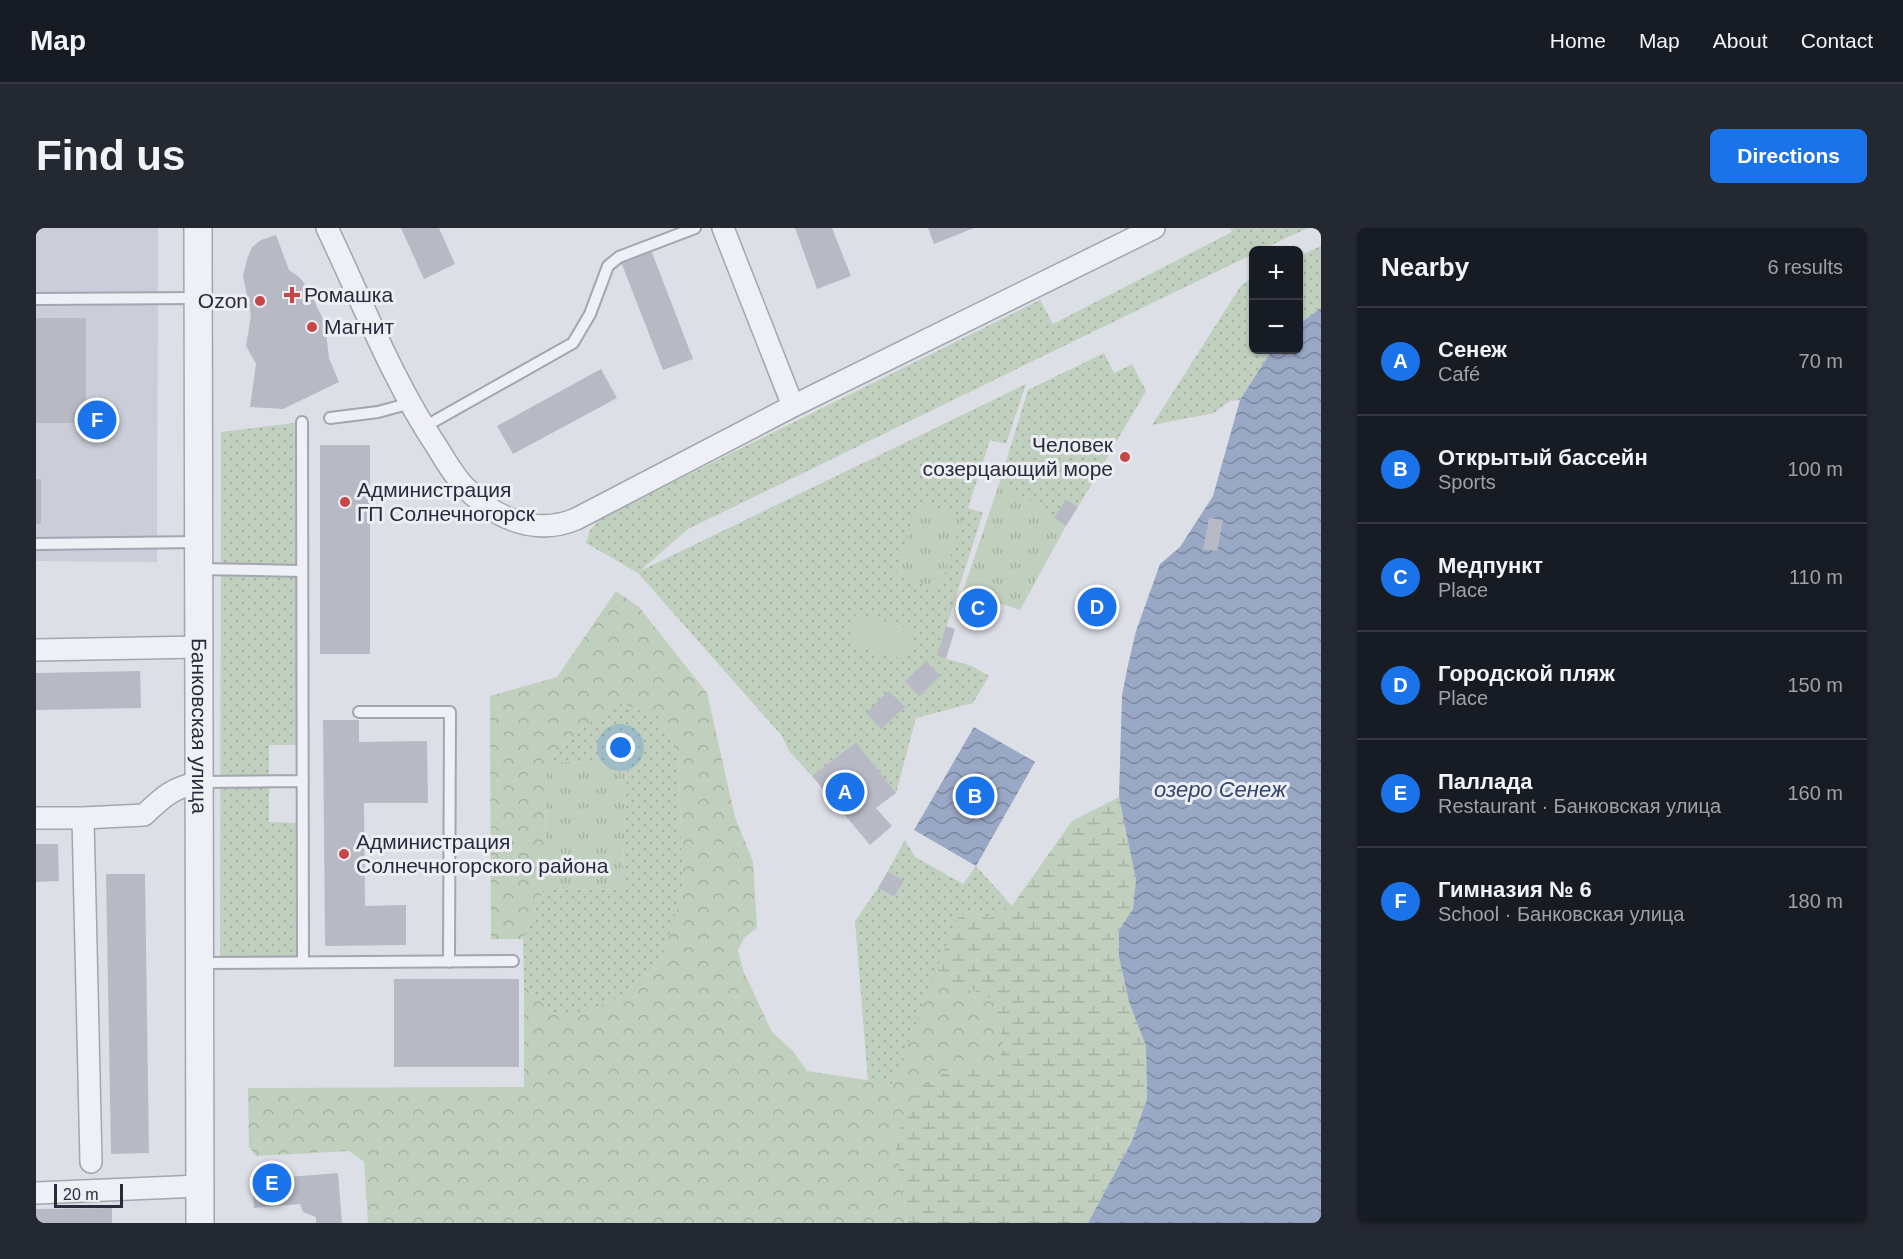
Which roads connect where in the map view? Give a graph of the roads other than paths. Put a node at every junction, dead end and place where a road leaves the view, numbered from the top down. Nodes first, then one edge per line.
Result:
1 (198, 228) edge
2 (327, 228) edge
3 (695, 228) edge
4 (723, 228) edge
5 (1154, 228) edge
6 (198, 298) junction
7 (36, 299) edge
8 (411, 403) junction
9 (793, 406) junction
10 (330, 418) dead end
11 (302, 422) dead end
12 (424, 428) junction
13 (199, 542) junction
14 (36, 543) edge
15 (199, 569) junction
16 (302, 571) junction
17 (199, 647) junction
18 (36, 650) edge
19 (359, 712) dead end
20 (303, 781) junction
21 (200, 782) junction
22 (36, 818) edge
23 (82, 818) junction
24 (513, 961) dead end
25 (303, 962) junction
26 (449, 962) junction
27 (200, 963) junction
28 (91, 1162) dead end
29 (200, 1186) junction
30 (36, 1193) edge
31 (200, 1223) edge

1 - 6 street, Банковская улица
2 - 8 street
3 - 12 lane
4 - 9 street
5 - 9 street
6 - 7 lane
6 - 13 street, Банковская улица
8 - 10 lane
8 - 12 street
9 - 12 street
11 - 16 lane
13 - 14 lane
13 - 15 street, Банковская улица
15 - 16 lane
15 - 17 street, Банковская улица
16 - 20 lane
17 - 18 street
17 - 21 street, Банковская улица
19 - 26 lane
20 - 21 lane
20 - 25 lane
21 - 23 street
21 - 27 street, Банковская улица
22 - 23 street
23 - 28 street
24 - 26 lane
25 - 26 lane
25 - 27 lane
27 - 29 street, Банковская улица
29 - 30 street
29 - 31 street, Банковская улица

